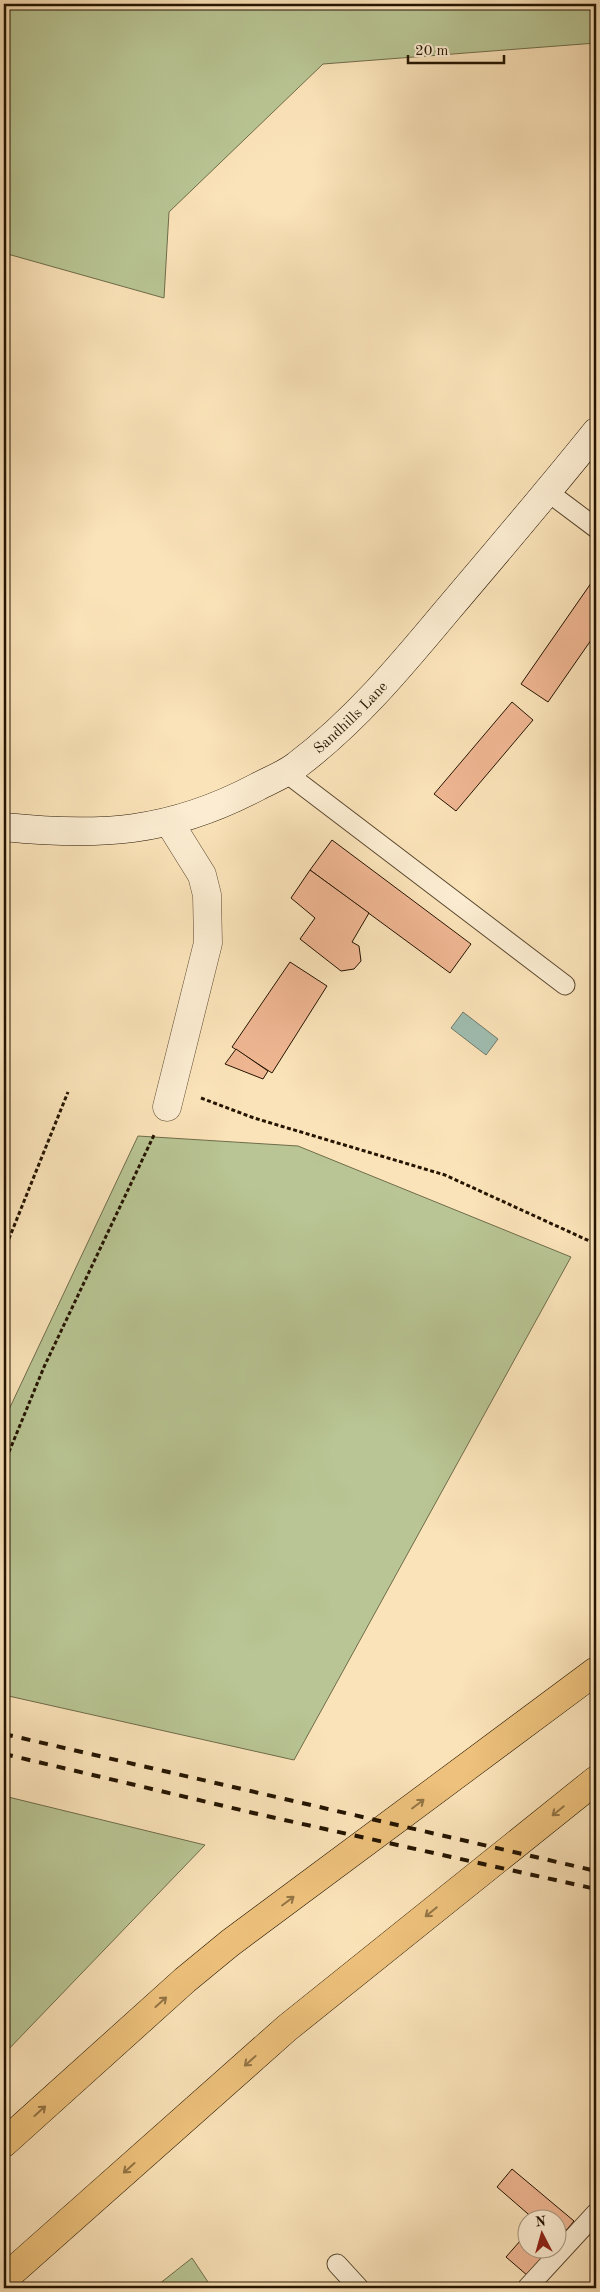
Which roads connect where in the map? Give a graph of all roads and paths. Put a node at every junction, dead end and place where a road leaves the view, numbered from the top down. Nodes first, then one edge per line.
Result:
1 (596, 432) edge
2 (548, 492) junction
3 (596, 528) edge
4 (285, 772) junction
5 (169, 822) junction
6 (4, 827) edge
7 (566, 985) dead end
8 (68, 1092) dead end
9 (169, 1099) junction
10 (596, 1244) edge
11 (4, 1250) edge
12 (4, 1464) edge
13 (596, 1671) edge
14 (596, 1780) edge
15 (4, 2143) edge
16 (596, 2213) edge
17 (337, 2264) dead end
18 (4, 2279) edge
19 (359, 2288) edge
20 (527, 2288) edge

1 - 2 main road, Sandhills Lane
2 - 3 lane
2 - 4 main road, Sandhills Lane
4 - 5 main road, Sandhills Lane
4 - 7 lane
5 - 6 main road, Sandhills Lane
5 - 9 main road
8 - 11 path
9 - 10 path
9 - 12 path
15 -> 13 highway
14 -> 18 highway
16 - 20 lane
17 - 19 lane

